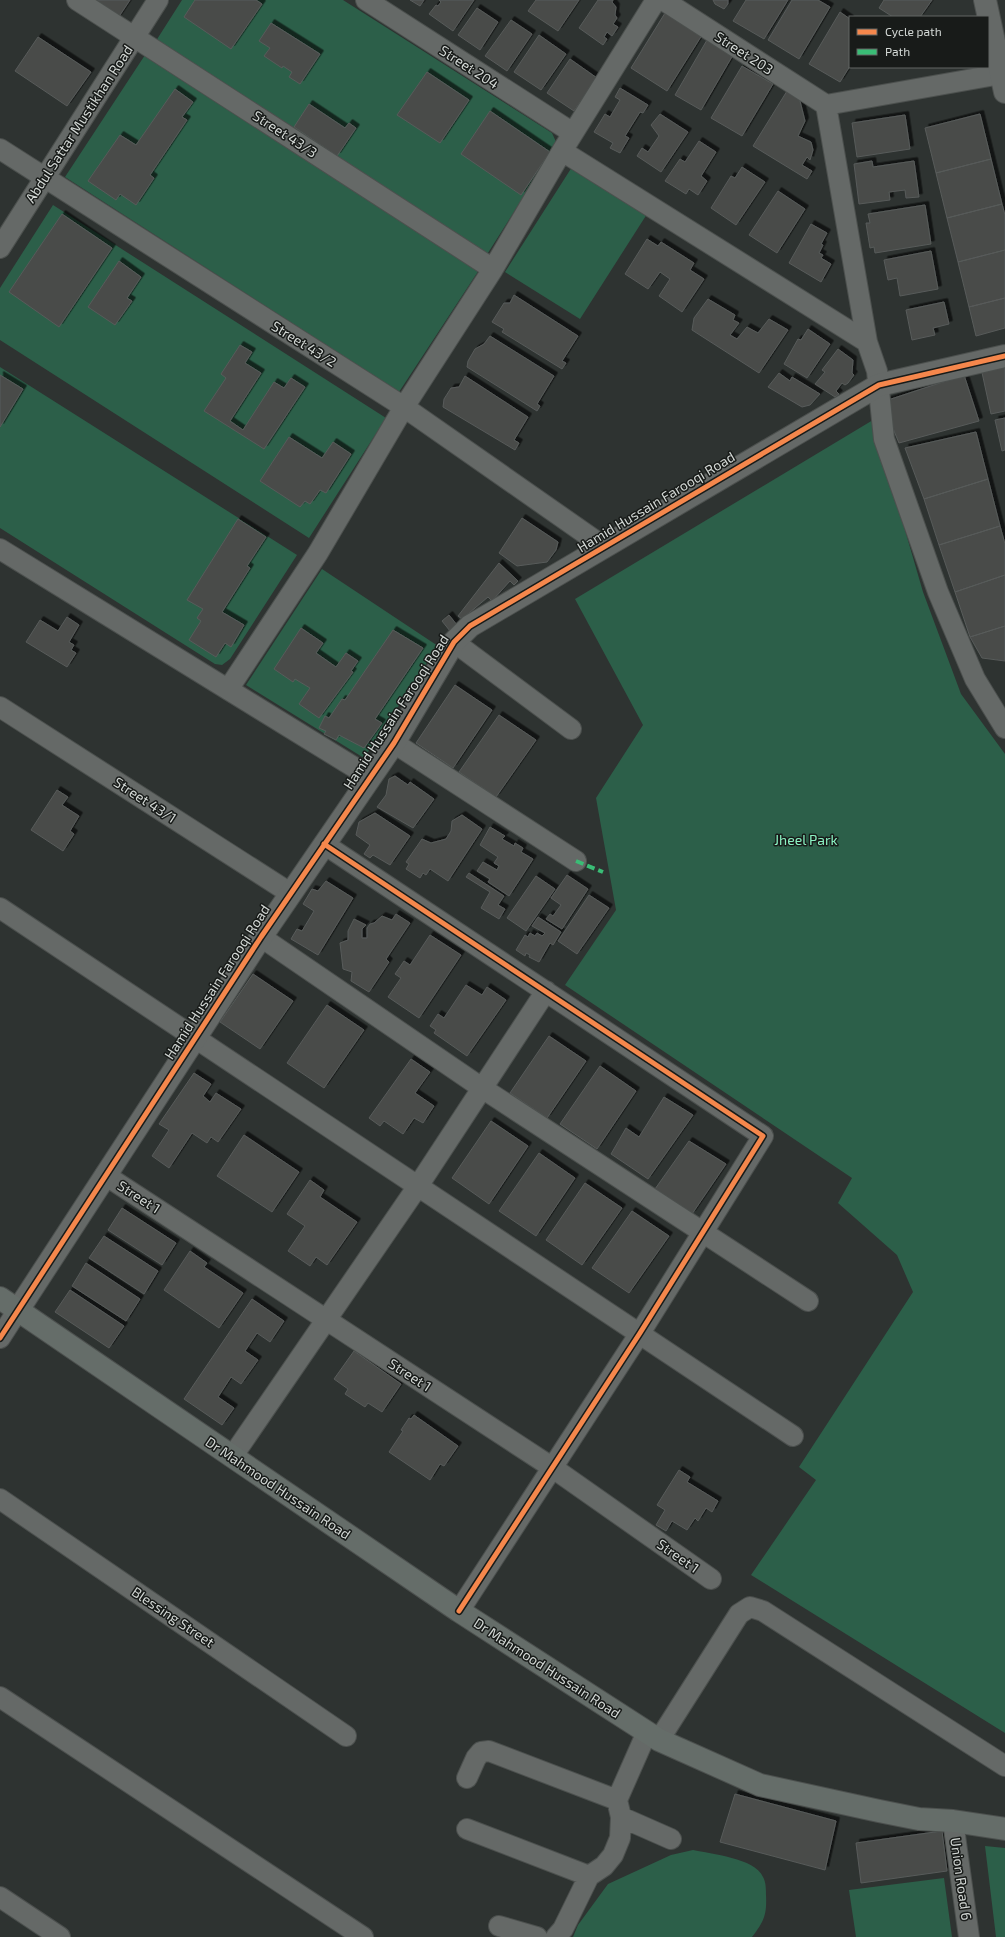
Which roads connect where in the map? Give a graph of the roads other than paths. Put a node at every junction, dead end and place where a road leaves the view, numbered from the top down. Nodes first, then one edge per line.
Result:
1 (77, 0) edge
2 (158, 0) edge
3 (366, 0) edge
4 (656, 0) edge
5 (663, 0) edge
6 (985, 0) edge
7 (989, 16) edge
8 (989, 17) edge
9 (135, 37) junction
10 (1004, 80) edge
11 (826, 105) junction
12 (573, 133) junction
13 (0, 149) edge
14 (562, 151) junction
15 (44, 178) junction
16 (0, 248) edge
17 (493, 269) junction
18 (867, 342) junction
19 (1005, 356) edge
20 (879, 385) junction
21 (404, 407) junction
22 (603, 546) junction
23 (0, 548) edge
24 (454, 642) junction
25 (229, 688) junction
26 (0, 707) edge
27 (1005, 728) edge
28 (571, 729) dead end
29 (394, 743) junction
30 (370, 777) junction
31 (324, 844) junction
32 (576, 861) dead end
33 (290, 893) junction
34 (0, 908) edge
35 (261, 937) junction
36 (546, 991) junction
37 (195, 1037) junction
38 (482, 1088) junction
39 (105, 1175) junction
40 (418, 1186) junction
41 (703, 1233) junction
42 (0, 1298) edge
43 (808, 1301) dead end
44 (18, 1310) junction
45 (325, 1321) junction
46 (640, 1333) junction
47 (0, 1338) edge
48 (793, 1436) dead end
49 (232, 1457) junction
50 (553, 1468) junction
51 (0, 1498) edge
52 (711, 1579) dead end
53 (460, 1611) junction
54 (0, 1697) edge
55 (346, 1736) dead end
56 (653, 1736) junction
57 (1005, 1766) edge
58 (467, 1778) dead end
59 (619, 1809) junction
60 (953, 1821) junction
61 (467, 1829) dead end
62 (1005, 1829) edge
63 (671, 1839) dead end
64 (589, 1876) junction
65 (0, 1897) edge
66 (499, 1926) dead end
67 (60, 1937) edge
68 (363, 1937) edge
69 (537, 1937) edge
70 (556, 1937) edge
71 (969, 1937) edge

1 - 9 street, Street 43/3
2 - 9 street, Abdul Sattar Mustikhan Road
3 - 12 street, Street 204
4 - 12 street
5 - 11 street, Street 203
6 - 7 street
8 - 10 street
9 - 15 street, Abdul Sattar Mustikhan Road
9 - 17 street, Street 43/3
10 - 11 street
11 - 18 street
12 - 14 street
13 - 15 street, Street 43/2
14 - 17 street
14 - 18 street
15 - 16 street, Abdul Sattar Mustikhan Road
15 - 21 street, Street 43/2
17 - 21 street
18 - 20 street
19 - 20 street, Hamid Hussain Farooqi Road
20 - 22 street, Hamid Hussain Farooqi Road
20 - 27 street
21 - 22 street, Street 43/2
21 - 25 street
22 - 24 street, Hamid Hussain Farooqi Road
23 - 25 street
24 - 28 street
24 - 29 street, Hamid Hussain Farooqi Road
25 - 30 street
26 - 33 street, Street 43/1
29 - 30 street, Hamid Hussain Farooqi Road
29 - 32 street
30 - 31 street, Hamid Hussain Farooqi Road
31 - 33 street, Hamid Hussain Farooqi Road
31 - 36 street
33 - 35 street, Hamid Hussain Farooqi Road
34 - 37 street
35 - 37 street, Hamid Hussain Farooqi Road
35 - 38 street
36 - 38 street
36 - 41 street
37 - 39 street, Hamid Hussain Farooqi Road
37 - 40 street
38 - 40 street
38 - 41 street
39 - 44 street, Hamid Hussain Farooqi Road
39 - 45 street, Street 1
40 - 45 street
40 - 46 street
41 - 43 street
41 - 46 street
42 - 44 main road, Dr Mahmood Hussain Road
44 - 47 street, Hamid Hussain Farooqi Road
44 - 49 main road, Dr Mahmood Hussain Road
45 - 49 street
45 - 50 street, Street 1
46 - 48 street
46 - 50 street
49 - 53 main road, Dr Mahmood Hussain Road
50 - 52 street, Street 1
50 - 53 street
51 - 55 street, Blessing Street
53 - 56 main road, Dr Mahmood Hussain Road
54 - 68 street
56 - 57 street
56 - 59 street
56 - 60 main road, Dr Mahmood Hussain Road
58 - 59 street
59 - 63 street
59 - 64 street
60 - 62 main road, Dr Mahmood Hussain Road
60 - 71 street, Union Road 6
61 - 64 street
64 - 70 street
65 - 67 street
66 - 69 street

